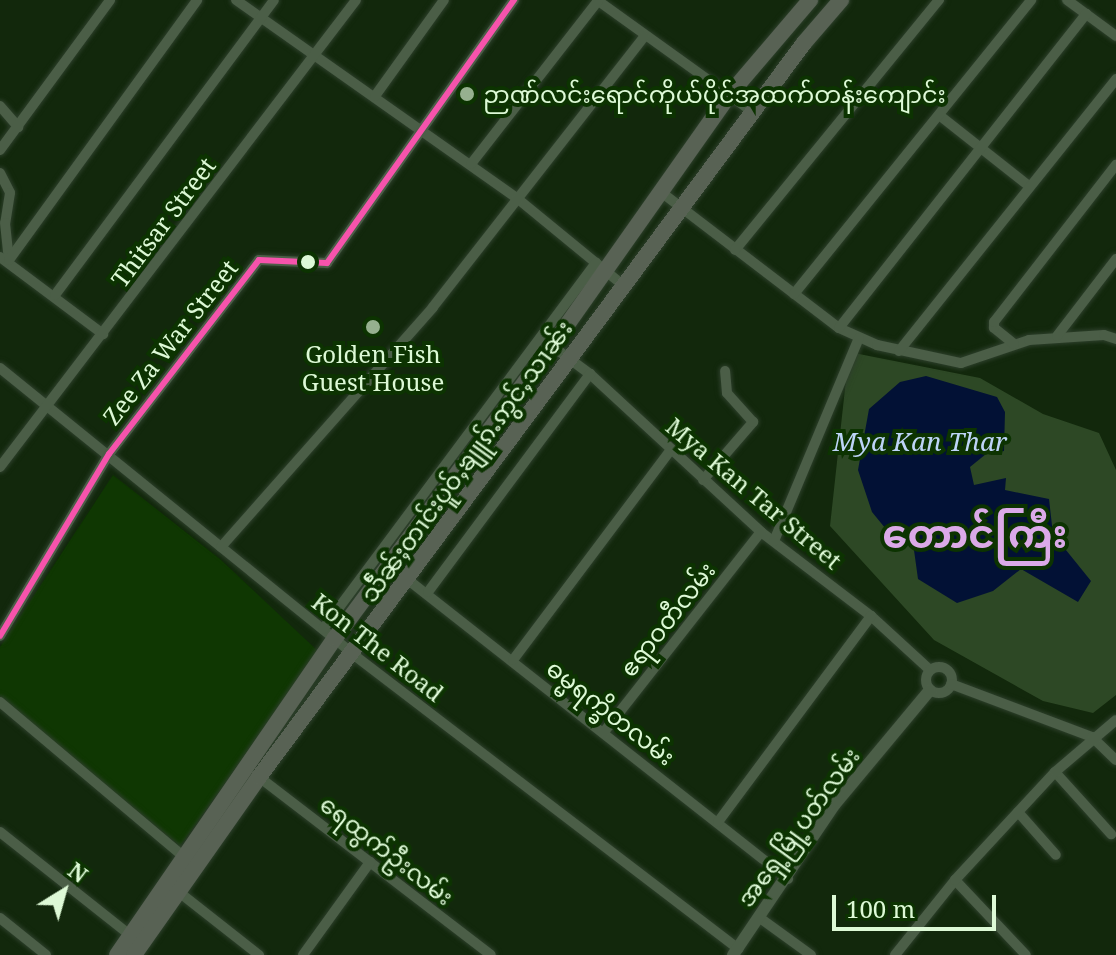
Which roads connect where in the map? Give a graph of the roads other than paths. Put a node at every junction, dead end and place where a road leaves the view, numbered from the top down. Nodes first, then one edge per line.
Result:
1 (110, 0) edge
2 (197, 0) edge
3 (236, 0) edge
4 (274, 0) edge
5 (356, 0) edge
6 (444, 0) edge
7 (514, 0) edge
8 (810, 0) edge
9 (841, 0) edge
10 (939, 0) edge
11 (1031, 0) edge
12 (1067, 0) edge
13 (597, 1) edge
14 (1086, 14) junction
15 (262, 18) junction
16 (1116, 36) edge
17 (644, 37) junction
18 (313, 56) junction
19 (1116, 79) edge
20 (729, 95) junction
21 (375, 96) junction
22 (0, 106) edge
23 (753, 112) junction
24 (939, 115) junction
25 (18, 127) junction
26 (423, 132) junction
27 (0, 150) edge
28 (983, 151) junction
29 (471, 164) junction
30 (1116, 165) edge
31 (0, 173) edge
32 (1029, 186) junction
33 (661, 192) junction
34 (518, 199) junction
35 (682, 208) junction
36 (735, 250) junction
37 (5, 259) edge
38 (1116, 259) edge
39 (601, 267) junction
40 (625, 287) junction
41 (794, 294) junction
42 (55, 295) junction
43 (839, 328) junction
44 (103, 334) junction
45 (1057, 336) junction
46 (859, 338) junction
47 (1116, 339) edge
48 (1014, 344) junction
49 (552, 346) junction
50 (899, 351) junction
51 (571, 359) junction
52 (0, 368) edge
53 (725, 371) dead end
54 (590, 374) junction
55 (46, 402) junction
56 (670, 451) junction
57 (109, 454) junction
58 (0, 467) edge
59 (703, 480) junction
60 (761, 532) junction
61 (774, 541) junction
62 (221, 547) junction
63 (407, 579) junction
64 (428, 592) junction
65 (871, 616) junction
66 (4, 620) edge
67 (329, 634) junction
68 (0, 636) edge
69 (354, 655) junction
70 (513, 660) junction
71 (930, 670) junction
72 (951, 684) junction
73 (930, 690) junction
74 (0, 702) edge
75 (1116, 720) edge
76 (604, 732) junction
77 (1092, 737) junction
78 (1116, 760) edge
79 (1055, 772) junction
80 (259, 777) junction
81 (1018, 812) junction
82 (718, 822) junction
83 (0, 832) edge
84 (1111, 834) dead end
85 (1056, 855) dead end
86 (185, 858) junction
87 (370, 862) junction
88 (788, 879) junction
89 (955, 880) junction
90 (173, 886) junction
91 (0, 918) edge
92 (760, 918) junction
93 (130, 935) junction
94 (735, 952) edge
95 (46, 955) edge
96 (117, 955) edge
97 (134, 955) edge
98 (259, 955) edge
99 (303, 955) edge
100 (491, 955) edge
101 (811, 955) edge
102 (895, 955) edge
103 (1026, 955) edge

1 - 25 street
2 - 37 street
3 - 15 street
4 - 15 street
5 - 18 street, Thitsar Street
6 - 21 street
7 - 26 street, Zee Za War Street
8 - 20 highway, သဵႅၼ်ႈတၢင်းပူဝ်ႇၶျူၵ်ႉဢွင်ႇသၢၼ်း
9 - 23 highway, သဵႅၼ်ႈတၢင်းပူဝ်ႇၶျူၵ်ႉဢွင်ႇသၢၼ်း
10 - 36 street
11 - 24 street
12 - 14 street
13 - 17 street
13 - 29 street
14 - 16 street
14 - 28 street
15 - 18 street
15 - 42 street
17 - 20 street
17 - 34 street
18 - 21 street
18 - 44 street, Thitsar Street
19 - 32 street
20 - 23 street
20 - 33 highway, သဵႅၼ်ႈတၢင်းပူဝ်ႇၶျူၵ်ႉဢွင်ႇသၢၼ်း
21 - 26 street
22 - 25 street
23 - 35 highway, သဵႅၼ်ႈတၢင်းပူဝ်ႇၶျူၵ်ႉဢွင်ႇသၢၼ်း
24 - 28 street
24 - 41 street
25 - 27 street
26 - 29 street
26 - 57 street, Zee Za War Street
28 - 32 street
28 - 43 street
29 - 34 street
30 - 48 street
31 - 37 street
32 - 50 street
33 - 35 street
33 - 39 highway, သဵႅၼ်ႈတၢင်းပူဝ်ႇၶျူၵ်ႉဢွင်ႇသၢၼ်း
34 - 39 street
34 - 62 street
35 - 36 street
35 - 40 highway, သဵႅၼ်ႈတၢင်းပူဝ်ႇၶျူၵ်ႉဢွင်ႇသၢၼ်း
36 - 41 street
37 - 42 street
38 - 45 street
39 - 40 street
39 - 49 highway, သဵႅၼ်ႈတၢင်းပူဝ်ႇၶျူၵ်ႉဢွင်ႇသၢၼ်း
39 - 67 street
40 - 51 highway, သဵႅၼ်ႈတၢင်းပူဝ်ႇၶျူၵ်ႉဢွင်ႇသၢၼ်း
41 - 43 street
42 - 44 street
43 - 46 street
44 - 55 street, Thitsar Street
45 - 47 street
45 - 48 street
46 - 50 street
46 - 61 street
48 - 50 street
49 - 51 street, Mya Kan Tar Street
49 - 67 highway, သဵႅၼ်ႈတၢင်းပူဝ်ႇၶျူၵ်ႉဢွင်ႇသၢၼ်း
51 - 54 street, Mya Kan Tar Street
51 - 63 highway, သဵႅၼ်ႈတၢင်းပူဝ်ႇၶျူၵ်ႉဢွင်ႇသၢၼ်း
52 - 55 street, Kon The Road
53 - 59 street
54 - 56 street, Mya Kan Tar Street
54 - 64 street
55 - 57 street, Kon The Road
55 - 58 street, Thitsar Street
56 - 59 street, Mya Kan Tar Street
56 - 70 street
57 - 62 street, Kon The Road
57 - 66 street
59 - 60 street, Mya Kan Tar Street
60 - 61 street, Mya Kan Tar Street
60 - 76 street, ဧရာဝတီလမ်း
61 - 65 street, Mya Kan Tar Street
62 - 67 street, Kon The Road
63 - 64 street, ဓမ္မရက္ခိတလမ်း
63 - 69 highway, သဵႅၼ်ႈတၢင်းပူဝ်ႇၶျူၵ်ႉဢွင်ႇသၢၼ်း
64 - 70 street, ဓမ္မရက္ခိတလမ်း
65 - 71 street, Mya Kan Tar Street
65 - 82 street
66 - 68 street
67 - 69 street, Kon The Road
67 - 86 highway, သဵႅၼ်ႈတၢင်းပူဝ်ႇၶျူၵ်ႉဢွင်ႇသၢၼ်း
69 - 80 highway, သဵႅၼ်ႈတၢင်းပူဝ်ႇၶျူၵ်ႉဢွင်ႇသၢၼ်း
69 - 94 street, Kon The Road
70 - 76 street, ဓမ္မရက္ခိတလမ်း
71 - 72 street, Mya Kan Tar Street
71 - 73 street
72 - 73 street
72 - 77 street, Mya Kan Tar Street
73 - 88 street, အရှေ့မြို့ပတ်လမ်း
74 - 86 street
75 - 77 street
76 - 82 street, ဓမ္မရက္ခိတလမ်း
77 - 78 street, Mya Kan Tar Street
77 - 79 street
79 - 81 street
79 - 84 street
80 - 87 street, ရေထွက်ဦးလမ်း
80 - 90 highway, သဵႅၼ်ႈတၢင်းပူဝ်ႇၶျူၵ်ႉဢွင်ႇသၢၼ်း
81 - 85 street
81 - 89 street
82 - 88 street, ဓမ္မရက္ခိတလမ်း
83 - 93 street
86 - 90 highway, သဵႅၼ်ႈတၢင်းပူဝ်ႇၶျူၵ်ႉဢွင်ႇသၢၼ်း
87 - 99 street
87 - 100 street, ရေထွက်ဦးလမ်း
88 - 92 street, အရှေ့မြို့ပတ်လမ်း
89 - 102 street
89 - 103 street
90 - 93 highway, သဵႅၼ်ႈတၢင်းပူဝ်ႇၶျူၵ်ႉဢွင်ႇသၢၼ်း
90 - 97 highway, သဵႅၼ်ႈတၢင်းပူဝ်ႇၶျူၵ်ႉဢွင်ႇသၢၼ်း
90 - 98 street
91 - 95 street
92 - 94 street, အရှေ့မြို့ပတ်လမ်း
92 - 101 street
93 - 96 highway, သဵႅၼ်ႈတၢင်းပူဝ်ႇၶျူၵ်ႉဢွင်ႇသၢၼ်း

